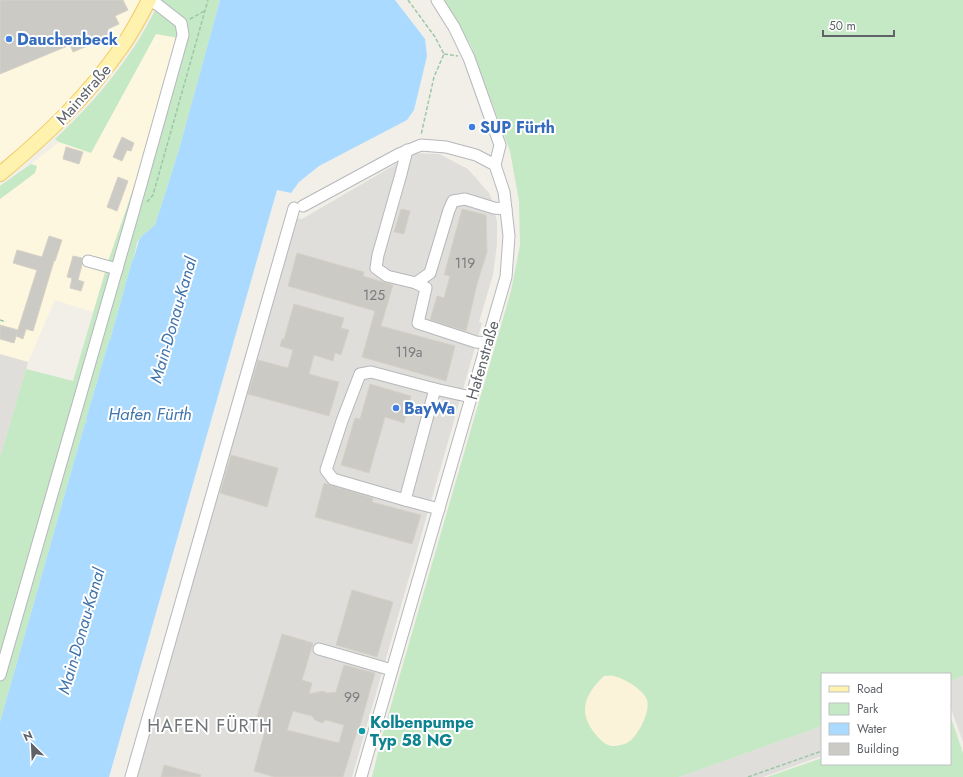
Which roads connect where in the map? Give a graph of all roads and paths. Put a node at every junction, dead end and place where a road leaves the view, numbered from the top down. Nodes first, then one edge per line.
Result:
1 (149, 0) edge
2 (208, 0) edge
3 (408, 0) edge
4 (437, 0) edge
5 (206, 10) junction
6 (181, 23) junction
7 (421, 145) junction
8 (407, 150) junction
9 (495, 165) junction
10 (0, 174) edge
11 (144, 205) dead end
12 (506, 209) junction
13 (88, 261) dead end
14 (117, 269) junction
15 (416, 283) junction
16 (0, 320) edge
17 (6, 322) dead end
18 (487, 343) junction
19 (435, 388) junction
20 (471, 397) junction
21 (404, 500) junction
22 (438, 509) junction
23 (319, 649) dead end
24 (392, 670) junction
25 (0, 675) edge
26 (821, 751) edge
27 (131, 777) edge
28 (361, 777) edge
29 (748, 777) edge

1 - 6 street
1 - 10 main road, Mainstraße
2 - 5 path
3 - 7 path
4 - 9 street
5 - 6 path
5 - 11 path
6 - 14 street
7 - 8 street
7 - 9 street
8 - 15 street
8 - 27 street
9 - 12 street, Hafenstraße
12 - 15 street
12 - 18 street, Hafenstraße
13 - 14 street
14 - 25 street
15 - 18 street
16 - 17 path
18 - 20 street, Hafenstraße
19 - 20 street
19 - 21 street
19 - 21 street
20 - 22 street, Hafenstraße
21 - 22 street
22 - 24 street, Hafenstraße
23 - 24 street
24 - 28 street, Hafenstraße
26 - 29 path

